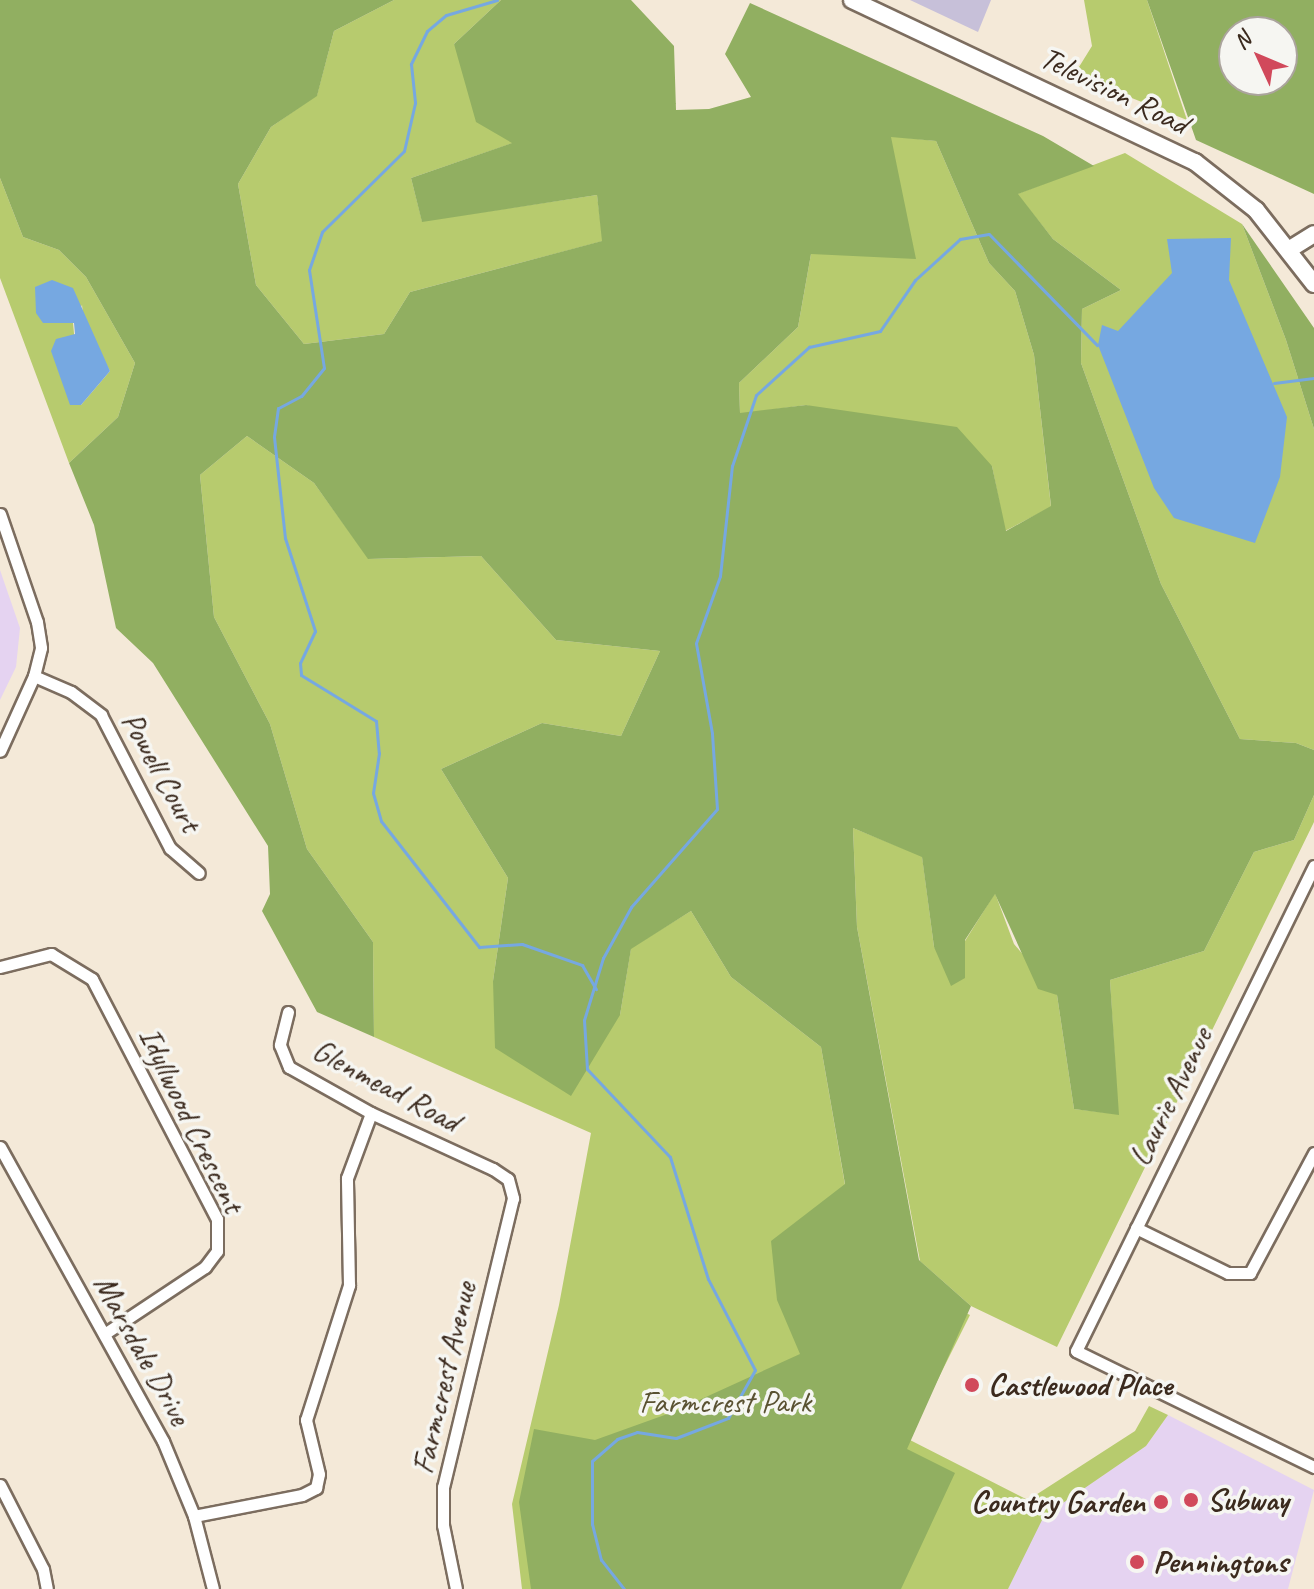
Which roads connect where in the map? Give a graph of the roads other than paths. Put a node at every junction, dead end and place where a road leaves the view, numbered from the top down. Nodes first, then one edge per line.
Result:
1 (852, 0) edge
2 (1314, 234) edge
3 (1290, 249) junction
4 (1314, 284) edge
5 (0, 514) edge
6 (34, 676) junction
7 (0, 751) edge
8 (1314, 866) edge
9 (199, 873) dead end
10 (0, 967) edge
11 (288, 1012) dead end
12 (371, 1113) junction
13 (0, 1147) edge
14 (1314, 1153) edge
15 (508, 1179) joint
16 (1136, 1228) junction
17 (104, 1334) junction
18 (1314, 1467) edge
19 (0, 1485) edge
20 (194, 1516) junction
21 (47, 1589) edge
22 (213, 1589) edge
23 (456, 1589) edge

1 - 3 main road, Television Road
2 - 3 main road
3 - 4 main road, Television Road
5 - 6 street
6 - 7 street
6 - 9 street, Powell Court
8 - 16 street, Laurie Avenue
10 - 17 street, Idyllwood Crescent
11 - 12 street, Glenmead Road
12 - 15 street, Glenmead Road
12 - 20 street
13 - 17 street, Marsdale Drive
14 - 16 street
15 - 23 street, Farmcrest Avenue
16 - 18 street, Laurie Avenue
17 - 20 street, Marsdale Drive
19 - 21 street
20 - 22 street, Marsdale Drive

